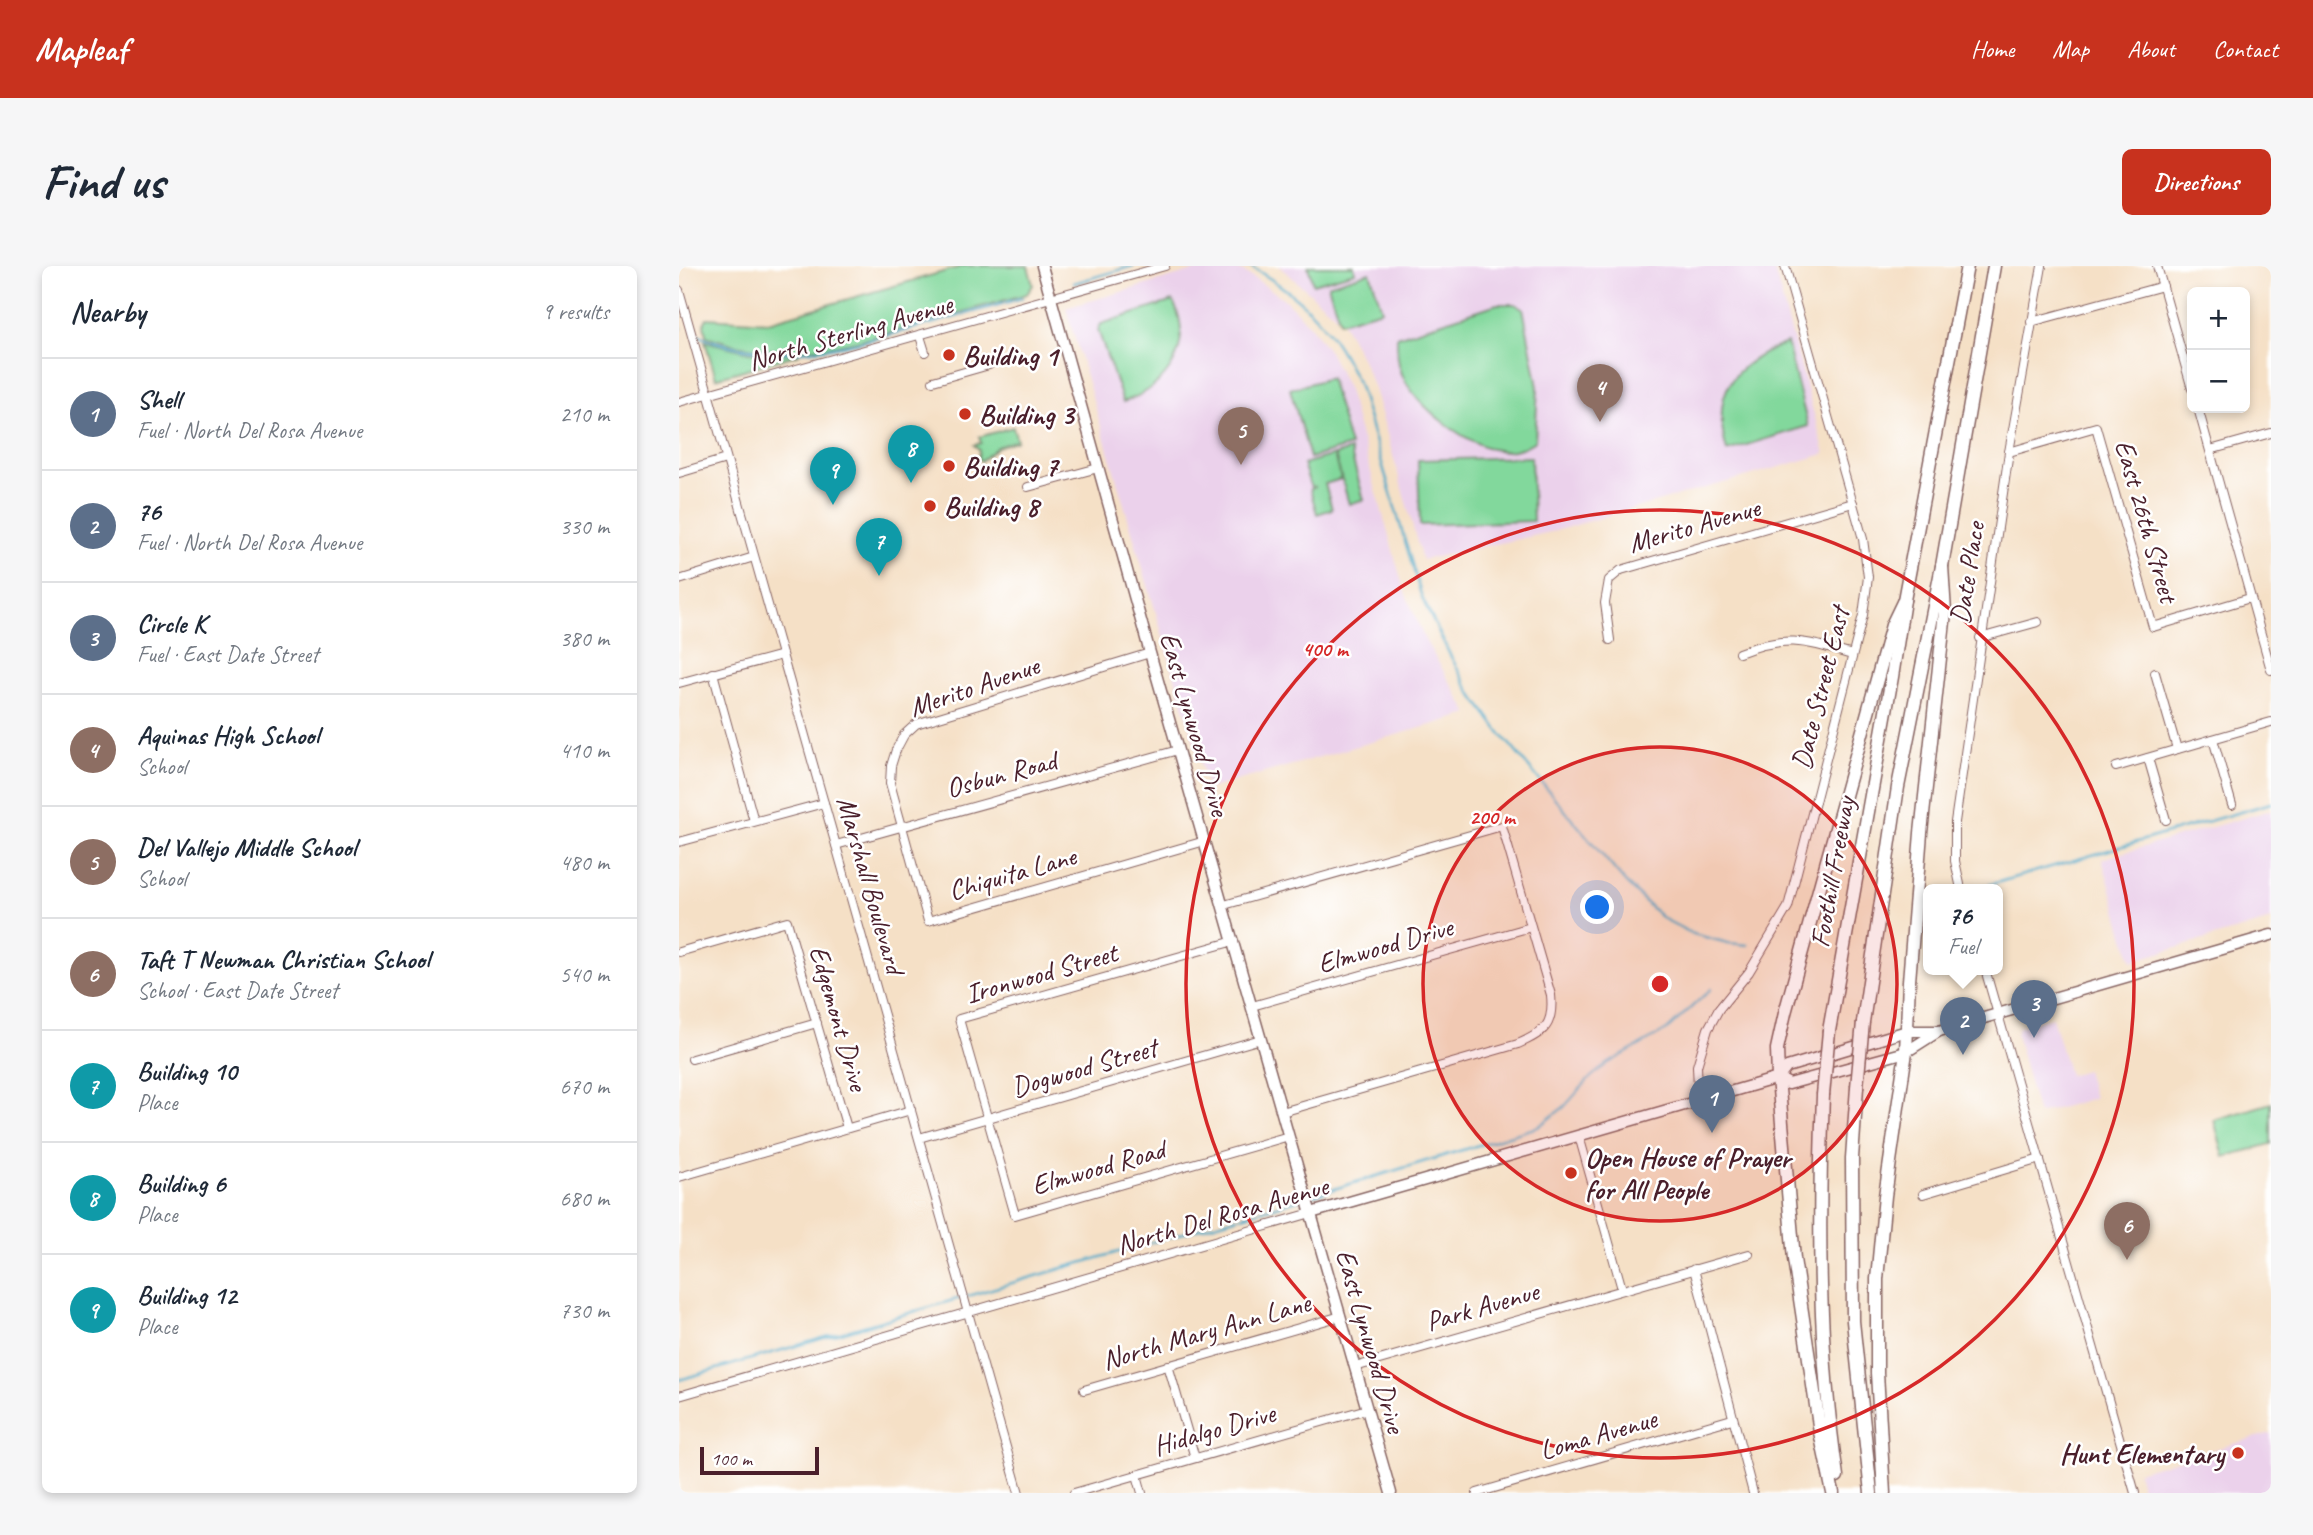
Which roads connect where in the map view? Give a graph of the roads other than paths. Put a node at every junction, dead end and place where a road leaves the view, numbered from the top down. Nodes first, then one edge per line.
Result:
1 (1042, 266) edge
2 (1165, 266) edge
3 (1785, 266) edge
4 (1967, 266) edge
5 (1994, 266) edge
6 (2042, 266) edge
7 (2157, 266) edge
8 (2163, 286) junction
9 (679, 290) edge
10 (1051, 299) junction
11 (2031, 322) junction
12 (920, 336) junction
13 (925, 352) dead end
14 (989, 365) dead end
15 (2187, 371) edge
16 (933, 381) dead end
17 (708, 395) junction
18 (679, 402) edge
19 (2199, 413) edge
20 (2271, 433) edge
21 (2210, 450) junction
22 (2009, 452) junction
23 (726, 459) junction
24 (1098, 468) junction
25 (679, 473) edge
26 (1028, 487) dead end
27 (1853, 503) junction
28 (754, 557) junction
29 (1942, 566) junction
30 (679, 580) edge
31 (2251, 598) junction
32 (1904, 600) junction
33 (2038, 622) dead end
34 (1980, 638) junction
35 (1610, 640) dead end
36 (1150, 653) junction
37 (1739, 653) dead end
38 (782, 655) junction
39 (1853, 655) junction
40 (2271, 670) edge
41 (713, 673) junction
42 (2155, 673) dead end
43 (679, 683) edge
44 (2271, 722) edge
45 (2213, 739) junction
46 (2178, 749) junction
47 (1178, 750) junction
48 (2148, 758) junction
49 (2116, 767) dead end
50 (824, 803) junction
51 (2232, 805) dead end
52 (2166, 820) dead end
53 (754, 821) junction
54 (900, 825) junction
55 (1205, 841) junction
56 (679, 842) edge
57 (835, 845) junction
58 (1960, 884) edge
59 (1224, 905) junction
60 (1531, 927) junction
61 (2271, 935) edge
62 (1234, 942) junction
63 (679, 952) edge
64 (1987, 975) edge
65 (1252, 1006) junction
66 (1998, 1014) junction
67 (817, 1023) junction
68 (1907, 1031) junction
69 (1939, 1031) junction
70 (1261, 1039) junction
71 (1906, 1052) junction
72 (692, 1059) dead end
73 (1777, 1078) junction
74 (1701, 1101) junction
75 (911, 1110) junction
76 (1282, 1112) junction
77 (988, 1118) junction
78 (847, 1128) junction
79 (1289, 1136) junction
80 (1579, 1136) junction
81 (919, 1138) junction
82 (2040, 1159) junction
83 (679, 1177) edge
84 (1923, 1194) dead end
85 (1311, 1213) junction
86 (1749, 1254) dead end
87 (1695, 1269) junction
88 (1622, 1289) junction
89 (966, 1307) junction
90 (1341, 1316) junction
91 (1168, 1365) junction
92 (1355, 1367) junction
93 (1084, 1390) dead end
94 (679, 1395) edge
95 (1367, 1409) junction
96 (1732, 1419) junction
97 (1195, 1458) junction
98 (1137, 1475) junction
99 (1020, 1493) edge
100 (1074, 1493) edge
101 (1142, 1493) edge
102 (1391, 1493) edge
103 (1477, 1493) edge
104 (1753, 1493) edge
105 (1833, 1493) edge
106 (1840, 1493) edge
107 (1871, 1493) edge
108 (1884, 1493) edge
109 (2135, 1493) edge

1 - 10 main road, East Lynwood Drive
2 - 10 street, North Sterling Avenue
3 - 27 street, Date Street East
4 - 32 highway, Foothill Freeway
5 - 29 highway, Foothill Freeway
6 - 11 street, Date Place
7 - 8 street
8 - 11 street
8 - 15 street
9 - 17 street, Marshall Boulevard
10 - 12 street, North Sterling Avenue
10 - 24 main road, East Lynwood Drive
11 - 22 street, Date Place
12 - 13 street
12 - 17 street, North Sterling Avenue
14 - 16 street
17 - 18 street, North Sterling Avenue
17 - 23 street, Marshall Boulevard
19 - 21 street
20 - 21 street
21 - 31 street
22 - 31 street, East 26th Street
22 - 34 street, Date Place
23 - 25 street
23 - 28 street, Marshall Boulevard
24 - 26 street
24 - 36 main road, East Lynwood Drive
27 - 35 street, Merito Avenue
27 - 39 street, Date Street East
28 - 30 street
28 - 38 street, Marshall Boulevard
29 - 68 highway
29 - 107 highway, Foothill Freeway, bridge
31 - 40 street
32 - 73 highway
32 - 106 highway, Foothill Freeway, bridge
33 - 34 street
34 - 58 street, Date Place
36 - 47 main road, East Lynwood Drive
36 - 54 street, Merito Avenue
37 - 39 street
38 - 41 street
38 - 50 street, Marshall Boulevard
39 - 74 street, Date Street East
41 - 43 street
41 - 53 street
42 - 46 street
44 - 45 street
45 - 46 street
45 - 51 street
46 - 48 street
47 - 54 street, Osbun Road
47 - 55 main road, East Lynwood Drive
48 - 49 street
48 - 52 street
50 - 53 street
50 - 57 street, Marshall Boulevard
53 - 56 street
54 - 55 street, Chiquita Lane
54 - 57 street, Osbun Road
55 - 59 main road, East Lynwood Drive
57 - 75 street, Marshall Boulevard
59 - 60 street
59 - 62 main road, East Lynwood Drive
60 - 65 street, Elmwood Drive
60 - 76 street
61 - 66 main road, North Del Rosa Avenue
62 - 65 main road, East Lynwood Drive
62 - 77 street, Ironwood Street
63 - 67 street, Edgemont Drive
64 - 66 street
65 - 70 main road, East Lynwood Drive
66 - 69 main road, North Del Rosa Avenue
66 - 82 street
67 - 72 street
67 - 78 street, Edgemont Drive
68 - 69 main road, North Del Rosa Avenue
68 - 71 highway
68 - 73 main road, North Del Rosa Avenue
69 - 71 main road, North Del Rosa Avenue
70 - 76 main road, East Lynwood Drive
70 - 77 street, Dogwood Street
71 - 73 main road, North Del Rosa Avenue
71 - 108 highway
73 - 74 main road, North Del Rosa Avenue
73 - 105 highway
74 - 80 main road, North Del Rosa Avenue
75 - 78 street
75 - 81 street, Marshall Boulevard
76 - 79 main road, East Lynwood Drive
77 - 79 street, Elmwood Road
77 - 81 street, Dogwood Street
78 - 83 street
79 - 85 main road, East Lynwood Drive
80 - 85 main road, North Del Rosa Avenue
80 - 88 street
81 - 89 street, Marshall Boulevard
82 - 84 street
82 - 109 street
85 - 89 street, North Del Rosa Avenue
85 - 90 main road, East Lynwood Drive
86 - 87 street, Park Avenue
87 - 88 street, Park Avenue
87 - 96 street
88 - 92 street, Park Avenue
89 - 94 street, North Del Rosa Avenue
89 - 99 street, Marshall Boulevard
90 - 91 street, North Mary Ann Lane
90 - 92 main road, East Lynwood Drive
91 - 93 street, North Mary Ann Lane
91 - 97 street
92 - 95 main road, East Lynwood Drive
95 - 97 street, Hidalgo Drive
95 - 102 main road, East Lynwood Drive
96 - 103 street, Loma Avenue
96 - 104 street
97 - 98 street, Hidalgo Drive
98 - 100 street, Hidalgo Drive
98 - 101 street

